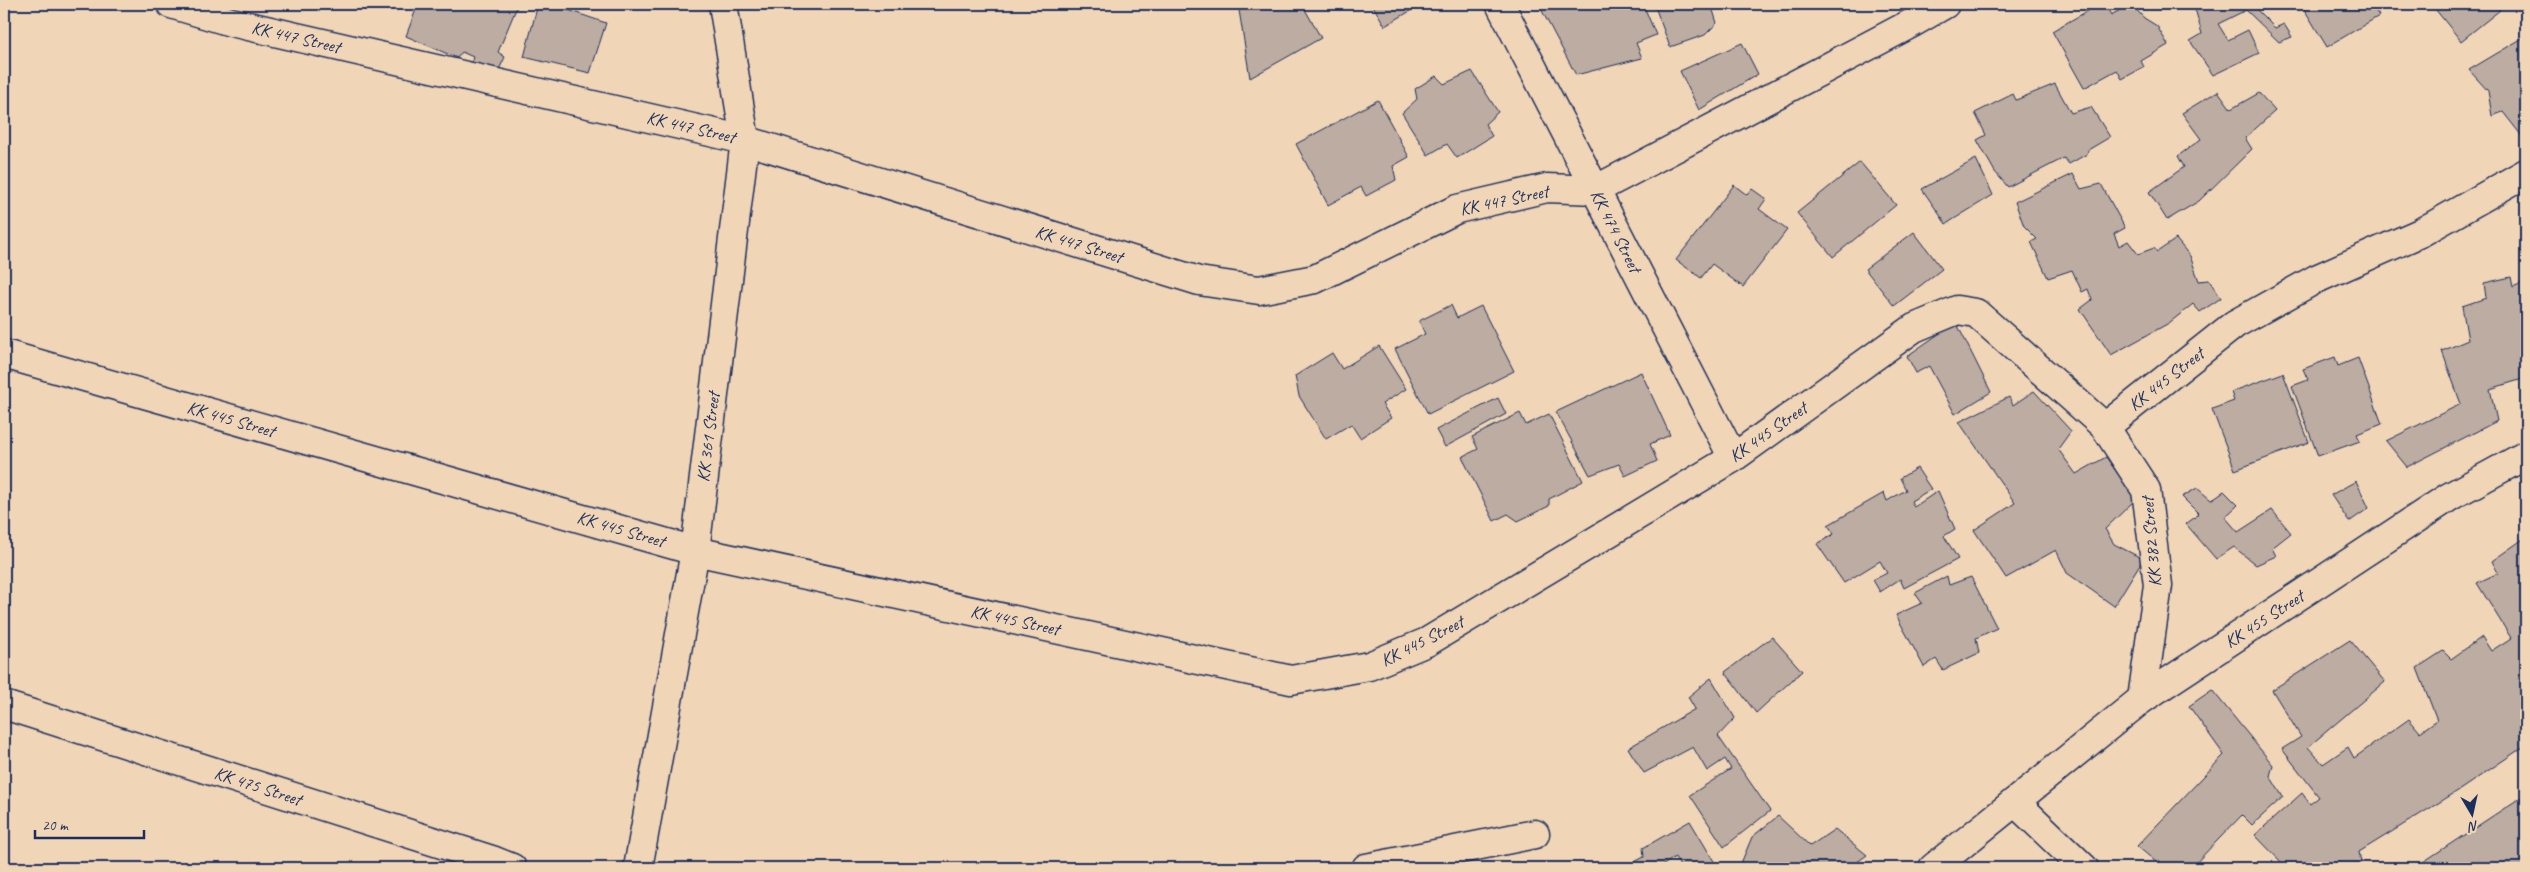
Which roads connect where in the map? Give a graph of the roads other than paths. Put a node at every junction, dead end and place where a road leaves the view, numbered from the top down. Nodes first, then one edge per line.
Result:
1 (171, 4) edge
2 (723, 4) edge
3 (1500, 4) edge
4 (1945, 4) edge
5 (745, 140) junction
6 (2526, 173) edge
7 (1595, 190) junction
8 (4, 354) edge
9 (2105, 427) junction
10 (2526, 455) edge
11 (1733, 458) junction
12 (695, 551) junction
13 (2142, 699) junction
14 (4, 705) edge
15 (2015, 802) junction
16 (1535, 834) dead end
17 (512, 868) edge
18 (638, 868) edge
19 (1366, 868) edge
20 (1933, 868) edge
21 (2084, 868) edge

1 - 5 street, KK 447 Street
2 - 5 street, KK 361 Street
3 - 7 street, KK 474 Street
4 - 7 street
5 - 7 street, KK 447 Street
5 - 12 street, KK 361 Street
6 - 9 street, KK 445 Street
7 - 11 street, KK 474 Street
8 - 12 street, KK 445 Street
9 - 11 street, KK 445 Street
9 - 13 street, KK 382 Street
10 - 13 street, KK 455 Street
11 - 12 street, KK 445 Street
12 - 18 street, KK 361 Street
13 - 15 street, KK 455 Street
14 - 17 street, KK 475 Street
15 - 20 street
15 - 21 street
16 - 19 street

